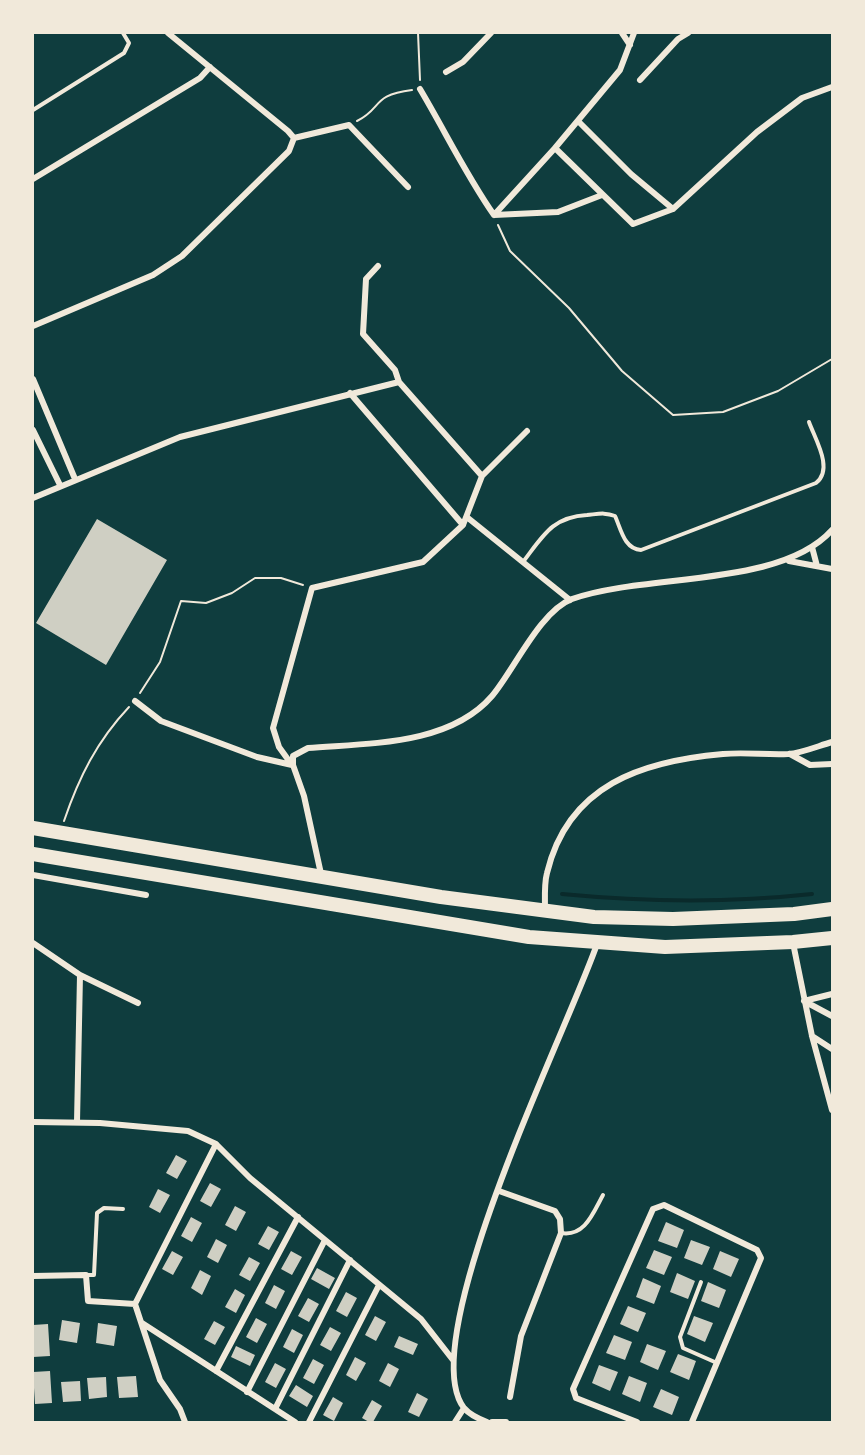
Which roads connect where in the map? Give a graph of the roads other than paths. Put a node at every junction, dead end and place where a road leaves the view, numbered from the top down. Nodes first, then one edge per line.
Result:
1 (123, 33) edge
2 (168, 33) edge
3 (490, 33) edge
4 (622, 33) edge
5 (634, 33) edge
6 (688, 33) edge
7 (630, 45) junction
8 (210, 67) junction
9 (446, 72) dead end
10 (640, 80) dead end
11 (832, 87) edge
12 (420, 89) road end
13 (33, 110) edge
14 (578, 122) junction
15 (294, 138) junction
16 (555, 148) junction
17 (33, 178) edge
18 (408, 187) dead end
19 (602, 195) junction
20 (673, 209) junction
21 (494, 214) junction
22 (378, 266) dead end
23 (33, 326) edge
24 (33, 378) edge
25 (399, 382) junction
26 (350, 393) junction
27 (809, 422) dead end
28 (33, 430) edge
29 (527, 431) dead end
30 (482, 476) junction
31 (75, 479) junction
32 (60, 485) junction
33 (33, 498) edge
34 (468, 518) junction
35 (463, 525) junction
36 (832, 530) edge
37 (812, 547) junction
38 (788, 561) junction
39 (523, 562) junction
40 (816, 566) junction
41 (832, 569) edge
42 (570, 600) junction
43 (135, 701) road end
44 (832, 742) edge
45 (790, 754) junction
46 (832, 764) edge
47 (292, 765) junction
48 (33, 828) edge
49 (33, 854) edge
50 (321, 874) junction
51 (33, 875) edge
52 (146, 895) dead end
53 (832, 909) edge
54 (545, 910) junction
55 (832, 938) edge
56 (793, 942) junction
57 (33, 943) edge
58 (597, 943) junction
59 (80, 975) junction
60 (832, 994) edge
61 (804, 1001) junction
62 (138, 1004) dead end
63 (832, 1016) edge
64 (812, 1036) junction
65 (832, 1049) edge
66 (832, 1110) edge
67 (33, 1122) edge
68 (76, 1122) junction
69 (216, 1144) junction
70 (498, 1191) junction
71 (603, 1195) dead end
72 (123, 1209) dead end
73 (298, 1217) junction
74 (561, 1233) junction
75 (325, 1240) junction
76 (350, 1260) junction
77 (86, 1275) junction
78 (33, 1276) edge
79 (701, 1282) dead end
80 (379, 1285) junction
81 (135, 1304) junction
82 (141, 1323) junction
83 (453, 1360) junction
84 (717, 1364) junction
85 (216, 1371) junction
86 (247, 1392) junction
87 (510, 1397) dead end
88 (464, 1407) junction
89 (275, 1409) junction
90 (185, 1422) edge
91 (295, 1422) edge
92 (309, 1422) edge
93 (455, 1422) edge
94 (487, 1422) edge
95 (492, 1422) edge
96 (506, 1422) edge
97 (637, 1422) edge
98 (692, 1422) edge

1 - 13 lane
2 - 8 street
3 - 9 street
4 - 7 street
5 - 7 street
6 - 10 street
7 - 14 street
8 - 15 street
8 - 17 street
11 - 20 street
12 - 21 street
14 - 16 street
14 - 20 street
15 - 18 street
15 - 23 street
16 - 19 street
16 - 21 street
19 - 20 street
19 - 21 street
22 - 25 street
24 - 31 street
25 - 26 street
25 - 30 street
26 - 31 street
26 - 35 street
27 - 39 lane
28 - 32 street
29 - 30 street
30 - 34 street
31 - 32 street
32 - 33 street
34 - 35 street
34 - 39 street
35 - 47 street
36 - 37 street
37 - 38 street
37 - 40 street
38 - 40 street
38 - 42 street
39 - 42 street
40 - 41 street
42 - 47 street
43 - 47 street
44 - 45 street
45 - 46 street
45 - 54 street
47 - 50 street
48 - 50 highway
49 - 58 highway
50 - 54 highway
51 - 52 street
53 - 54 highway
55 - 56 highway
56 - 58 highway
56 - 61 street
57 - 59 street
58 - 70 street
59 - 62 street
59 - 68 street
60 - 61 street
61 - 63 street
61 - 64 street
64 - 65 street
64 - 66 street
67 - 68 street
68 - 69 street
69 - 73 street
69 - 81 street
70 - 74 street
70 - 83 street
71 - 74 lane
72 - 77 lane
73 - 75 street
73 - 85 street
74 - 87 street
75 - 76 street
75 - 86 street
76 - 80 street
76 - 89 street
77 - 78 street
77 - 81 street
79 - 84 lane
80 - 83 street
80 - 92 street
81 - 82 street
82 - 85 street
82 - 90 street
83 - 88 street
84 - 97 street
84 - 98 street
85 - 86 street
86 - 89 street
88 - 93 street
88 - 94 street
89 - 91 street
95 - 96 street

